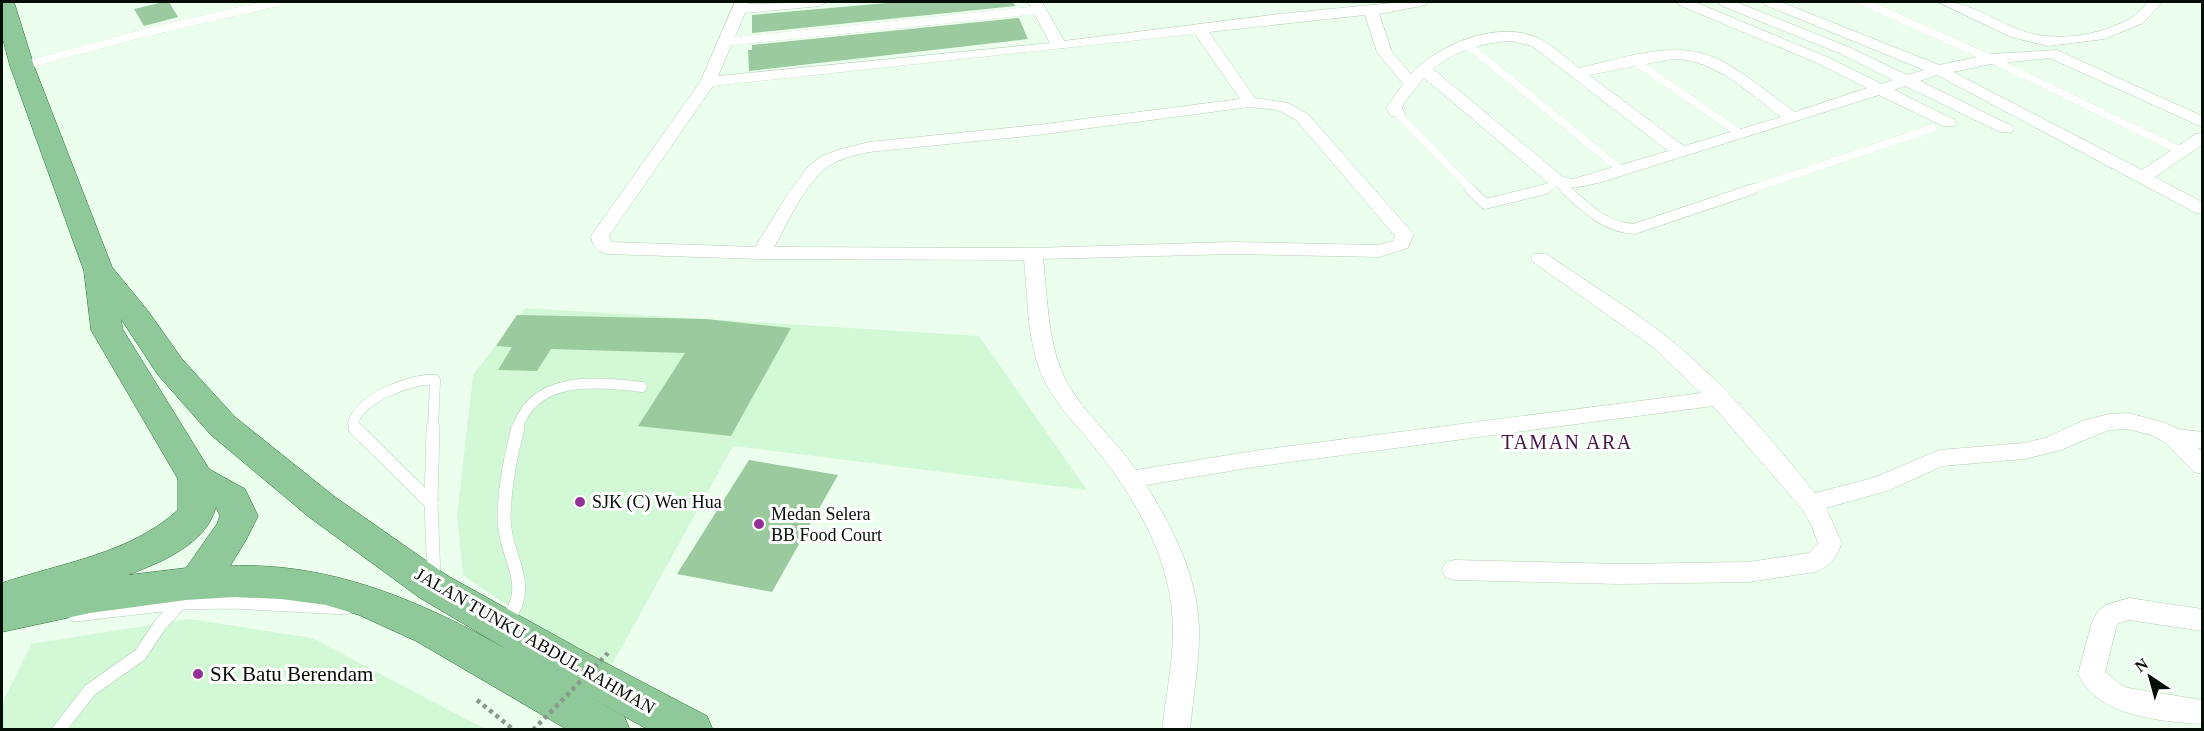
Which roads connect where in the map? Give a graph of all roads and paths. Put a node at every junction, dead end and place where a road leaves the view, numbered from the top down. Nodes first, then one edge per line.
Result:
1 (6, 2) edge
2 (278, 2) edge
3 (820, 2) edge
4 (1421, 2) edge
5 (1684, 2) edge
6 (1725, 2) edge
7 (1770, 2) edge
8 (1863, 2) edge
9 (1945, 2) edge
10 (2155, 2) edge
11 (741, 5) edge
12 (1037, 6) edge
13 (1377, 8) edge
14 (1200, 30) junction
15 (725, 42) junction
16 (1059, 45) junction
17 (1468, 45) junction
18 (1991, 59) junction
19 (1636, 62) junction
20 (15, 66) edge
21 (1424, 70) junction
22 (1938, 70) junction
23 (1576, 73) junction
24 (1908, 79) junction
25 (708, 82) junction
26 (1412, 84) junction
27 (1881, 87) junction
28 (1250, 102) junction
29 (1397, 113) joint
30 (1793, 118) junction
31 (2202, 122) edge
32 (1941, 126) joint
33 (2006, 129) dead end
34 (1741, 134) junction
35 (2202, 138) edge
36 (1680, 152) junction
37 (2183, 152) junction
38 (1621, 170) junction
39 (2143, 177) junction
40 (1558, 182) junction
41 (2202, 209) edge
42 (761, 253) junction
43 (1033, 254) junction
44 (1540, 258) dead end
45 (98, 269) junction
46 (642, 387) dead end
47 (1718, 398) junction
48 (2174, 437) junction
49 (2202, 440) edge
50 (2202, 465) edge
51 (1130, 478) junction
52 (196, 479) junction
53 (431, 503) junction
54 (1810, 503) junction
55 (1454, 570) dead end
56 (434, 587) junction
57 (188, 594) junction
58 (2, 599) edge
59 (2, 615) edge
60 (2202, 620) edge
61 (2, 621) edge
62 (502, 626) junction
63 (608, 654) dead end
64 (477, 700) dead end
65 (537, 711) edge
66 (2202, 712) edge
67 (58, 729) edge
68 (514, 729) edge
69 (608, 729) edge
70 (691, 729) edge
71 (1176, 729) edge

1 - 20 main road, JALAN TUNKU ABDUL RAHMAN
2 - 20 lane
3 - 11 street
4 - 13 street
5 - 27 street
6 - 24 street
7 - 22 street
8 - 18 lane
9 - 10 street
11 - 15 street
12 - 15 lane
12 - 16 street
13 - 14 street
13 - 26 street
14 - 16 street
14 - 28 street
15 - 25 street
16 - 25 street
17 - 21 street
17 - 23 street
17 - 38 lane
18 - 22 street
18 - 31 street
18 - 37 lane
19 - 23 street
19 - 30 street
19 - 34 lane
20 - 45 main road, JALAN TUNKU ABDUL RAHMAN
21 - 26 street
21 - 40 street
22 - 24 street
22 - 39 street
23 - 36 street
24 - 27 street
24 - 33 street
25 - 42 street
26 - 29 street
27 - 30 street
27 - 32 street
28 - 42 street
28 - 43 street
29 - 40 lane
30 - 34 street
32 - 40 lane
34 - 36 street
35 - 37 street
36 - 38 street
37 - 39 street
38 - 40 street
39 - 41 street
42 - 43 street
43 - 51 street
44 - 47 street
45 - 52 main road
45 - 56 main road, JALAN TUNKU ABDUL RAHMAN
46 - 62 lane
47 - 51 street
47 - 54 street
48 - 49 street
48 - 50 street
48 - 54 street
51 - 71 street
52 - 57 main road
52 - 58 main road
53 - 53 lane
53 - 56 lane
54 - 55 street
56 - 62 main road, JALAN TUNKU ABDUL RAHMAN
57 - 59 main road
57 - 61 lane
57 - 65 main road
57 - 67 lane
60 - 66 street
62 - 70 main road, JALAN TUNKU ABDUL RAHMAN
63 - 65 path, bridge
64 - 68 path
65 - 69 main road

